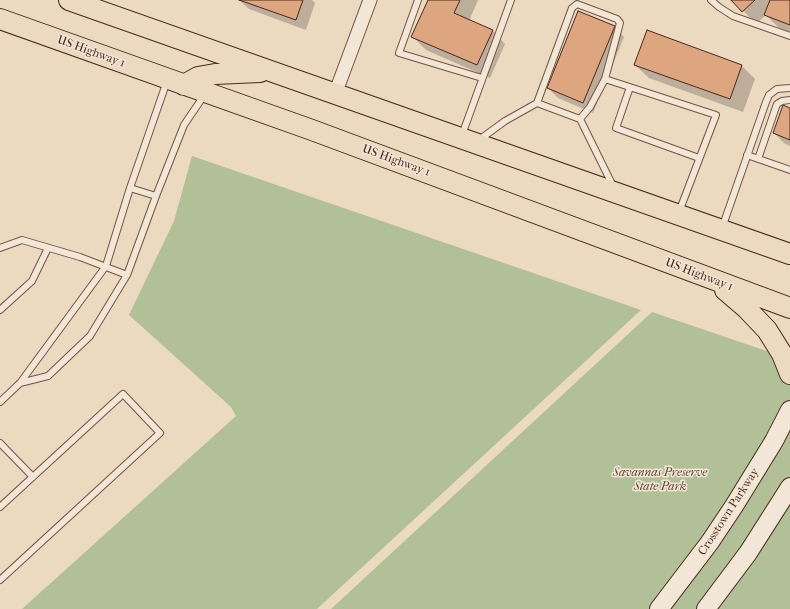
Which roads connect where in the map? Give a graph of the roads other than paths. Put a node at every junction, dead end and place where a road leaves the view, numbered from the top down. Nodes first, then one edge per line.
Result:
1 (69, 0) edge
2 (370, 0) edge
3 (418, 0) edge
4 (511, 0) edge
5 (711, 0) edge
6 (0, 19) edge
7 (790, 36) edge
8 (272, 72) junction
9 (482, 78) junction
10 (605, 79) junction
11 (176, 82) junction
12 (630, 87) junction
13 (790, 88) edge
14 (206, 93) junction
15 (335, 94) junction
16 (790, 100) edge
17 (537, 103) junction
18 (580, 120) junction
19 (467, 141) junction
20 (747, 155) junction
21 (699, 158) junction
22 (758, 158) junction
23 (790, 170) edge
24 (130, 188) junction
25 (616, 193) junction
26 (156, 196) junction
27 (678, 215) junction
28 (721, 230) junction
29 (0, 248) edge
30 (48, 248) junction
31 (789, 254) edge
32 (106, 266) junction
33 (127, 275) junction
34 (716, 282) junction
35 (790, 308) edge
36 (0, 310) edge
37 (790, 374) edge
38 (20, 383) junction
39 (0, 402) edge
40 (790, 410) edge
41 (0, 443) edge
42 (33, 477) junction
43 (790, 487) edge
44 (0, 507) edge
45 (0, 580) edge
46 (659, 609) edge
47 (706, 609) edge

1 - 8 main road
2 - 15 street
3 - 9 lane
4 - 9 lane
5 - 7 lane
6 - 11 main road, US Highway 1
8 - 11 main road
8 - 15 main road
9 - 19 lane
10 - 12 lane
10 - 17 lane
10 - 18 lane
11 - 14 main road, US Highway 1
11 - 24 lane
12 - 21 lane
12 - 21 lane
13 - 20 lane
14 - 26 lane
14 - 34 main road, US Highway 1
15 - 19 main road
16 - 22 lane
17 - 18 lane
17 - 19 lane
18 - 25 lane
19 - 25 main road
20 - 22 lane
20 - 28 lane
21 - 27 lane
22 - 23 lane
24 - 26 lane
24 - 32 lane
25 - 27 main road
26 - 33 lane
27 - 28 main road
28 - 31 main road
29 - 30 lane
30 - 32 lane
30 - 36 lane
32 - 33 lane
32 - 38 lane
33 - 38 lane
34 - 35 main road, US Highway 1
34 - 37 main road
38 - 39 lane
40 - 46 main road, Crosstown Parkway
41 - 42 lane
42 - 44 lane
42 - 45 lane
43 - 47 main road

